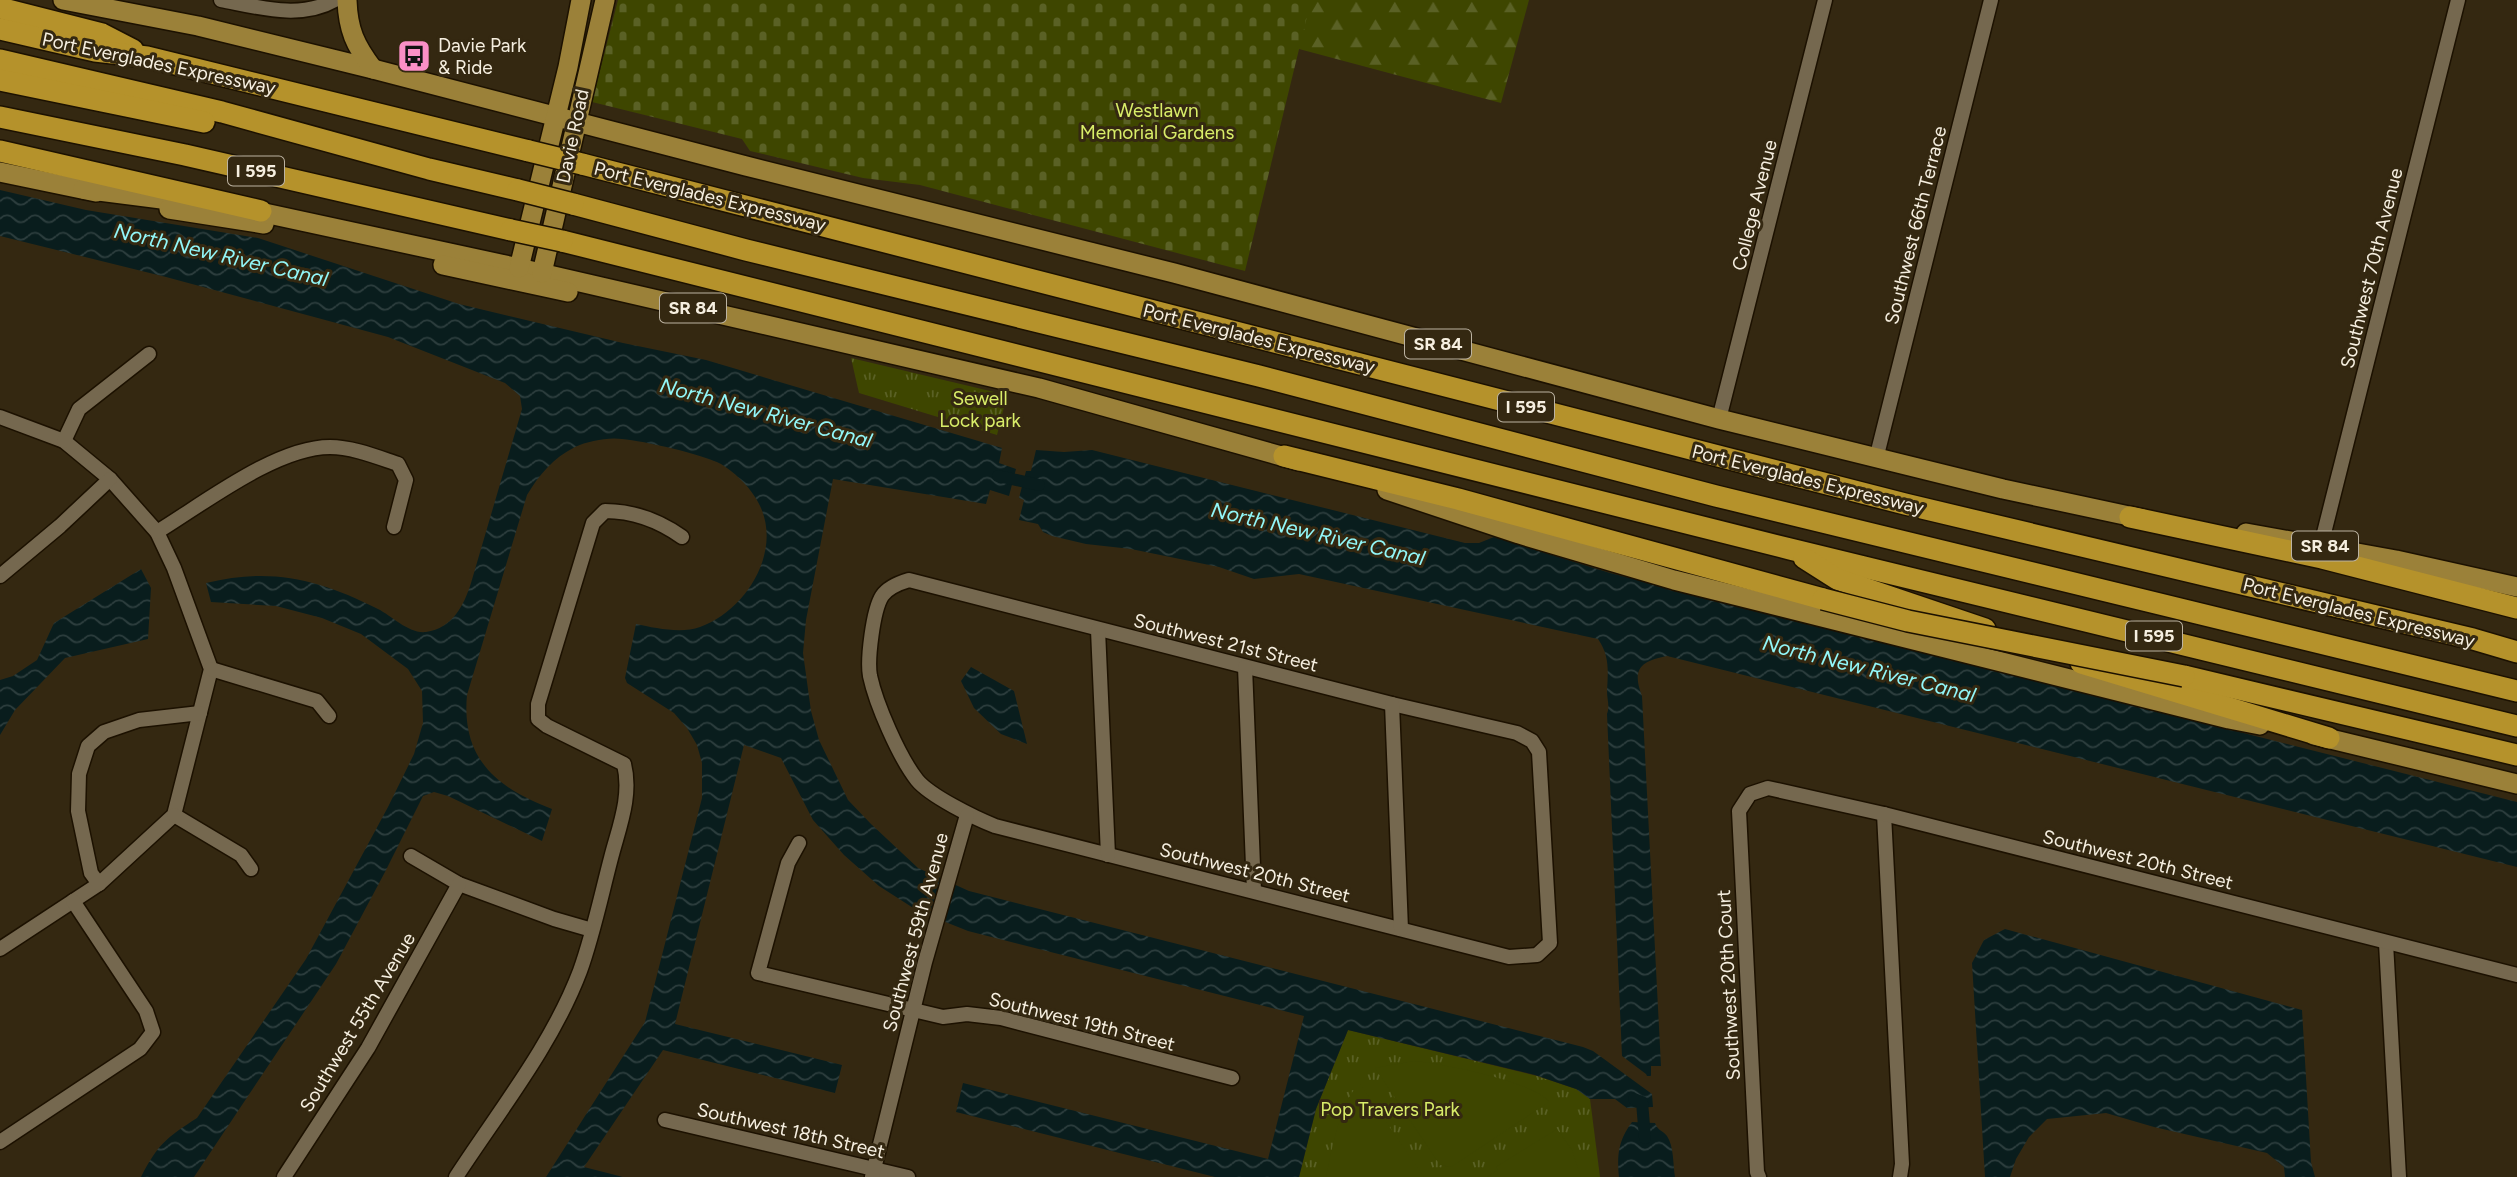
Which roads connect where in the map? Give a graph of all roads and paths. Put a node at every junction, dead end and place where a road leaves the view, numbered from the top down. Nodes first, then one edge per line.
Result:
1 (63, 0) edge
2 (221, 0) edge
3 (335, 0) edge
4 (347, 0) edge
5 (581, 0) edge
6 (605, 0) edge
7 (1825, 0) edge
8 (1991, 0) edge
9 (2458, 0) edge
10 (0, 8) edge
11 (0, 29) edge
12 (148, 57) junction
13 (0, 60) edge
14 (373, 69) junction
15 (0, 79) edge
16 (0, 117) edge
17 (556, 117) junction
18 (576, 122) junction
19 (0, 151) edge
20 (429, 169) junction
21 (0, 172) edge
22 (83, 189) junction
23 (261, 211) junction
24 (519, 268) junction
25 (542, 273) junction
26 (844, 342) junction
27 (149, 354) dead end
28 (0, 417) edge
29 (1719, 419) junction
30 (64, 441) junction
31 (1284, 456) junction
32 (1877, 459) junction
33 (110, 478) junction
34 (2130, 517) junction
35 (394, 527) dead end
36 (157, 532) junction
37 (682, 537) dead end
38 (2321, 545) junction
39 (1790, 549) junction
40 (0, 576) edge
41 (909, 580) joint
42 (2517, 587) edge
43 (2517, 608) edge
44 (1098, 630) junction
45 (2517, 649) edge
46 (1245, 667) junction
47 (211, 670) junction
48 (2517, 691) edge
49 (1392, 704) junction
50 (200, 713) junction
51 (329, 716) dead end
52 (2517, 726) edge
53 (2329, 738) junction
54 (2517, 755) edge
55 (2517, 784) edge
56 (1750, 794) joint
57 (1884, 814) junction
58 (174, 815) junction
59 (967, 815) junction
60 (799, 843) dead end
61 (1108, 855) junction
62 (411, 856) dead end
63 (251, 869) dead end
64 (99, 884) junction
65 (459, 884) junction
66 (1254, 891) junction
67 (73, 901) junction
68 (1401, 929) junction
69 (592, 930) junction
70 (2386, 943) junction
71 (0, 949) edge
72 (1537, 955) joint
73 (2517, 975) edge
74 (914, 1011) junction
75 (1232, 1078) dead end
76 (665, 1120) dead end
77 (0, 1142) edge
78 (873, 1173) edge
79 (285, 1177) edge
80 (456, 1177) edge
81 (908, 1177) edge
82 (1759, 1177) edge
83 (1900, 1177) edge
84 (2399, 1177) edge

1 - 14 main road, SR 84
2 - 3 street
4 - 14 main road
5 - 17 main road, Davie Road
6 - 18 main road, Davie Road
7 - 29 street, College Avenue
8 - 32 street, Southwest 66th Terrace
9 - 38 street, Southwest 70th Avenue
10 - 12 highway
11 - 12 highway, Port Everglades Expressway / I 595
12 - 45 highway, Port Everglades Expressway / I 595, bridge
13 - 20 highway
14 - 17 main road, SR 84
15 - 20 highway
16 - 39 highway, I 595, bridge
17 - 18 main road, SR 84
17 - 24 main road, Davie Road
18 - 25 main road, Davie Road
18 - 29 main road, SR 84
19 - 23 highway
20 - 48 highway, bridge
21 - 22 main road, SR 84
22 - 23 main road, SR 84
22 - 26 main road
23 - 24 main road, SR 84
24 - 25 main road, SR 84
25 - 26 main road, SR 84
26 - 31 main road, SR 84
27 - 30 street
28 - 30 street
29 - 32 main road, SR 84
30 - 33 street
31 - 53 main road, SR 84
31 - 54 highway, bridge
32 - 34 main road, SR 84
33 - 36 street
33 - 40 street
34 - 38 main road, SR 84
34 - 43 highway
35 - 36 street
36 - 47 street
37 - 69 street
38 - 42 main road, SR 84
39 - 52 highway, I 595
39 - 53 highway
41 - 44 street, Southwest 21st Street
41 - 59 street, Southwest 59th Avenue
44 - 46 street, Southwest 21st Street
44 - 61 street
46 - 49 street, Southwest 21st Street
46 - 66 street
47 - 50 street
47 - 51 street
49 - 68 street
49 - 72 street, Southwest 21st Street
50 - 58 street
50 - 64 street
53 - 55 main road, SR 84
56 - 57 street, Southwest 20th Street
56 - 82 street, Southwest 20th Court
57 - 70 street, Southwest 20th Street
57 - 83 street
58 - 63 street
58 - 64 street
59 - 61 street, Southwest 20th Street
59 - 74 street, Southwest 59th Avenue
60 - 74 street, Southwest 19th Street
61 - 66 street, Southwest 20th Street
62 - 65 street
64 - 67 street
65 - 69 street
65 - 79 street, Southwest 55th Avenue
66 - 68 street, Southwest 20th Street
67 - 71 street
67 - 77 street
68 - 72 street, Southwest 20th Street
69 - 80 street
70 - 73 street, Southwest 20th Street
70 - 84 street
74 - 75 street, Southwest 19th Street
74 - 78 street, Southwest 59th Avenue
76 - 78 street, Southwest 18th Street
78 - 81 street, Southwest 18th Street

